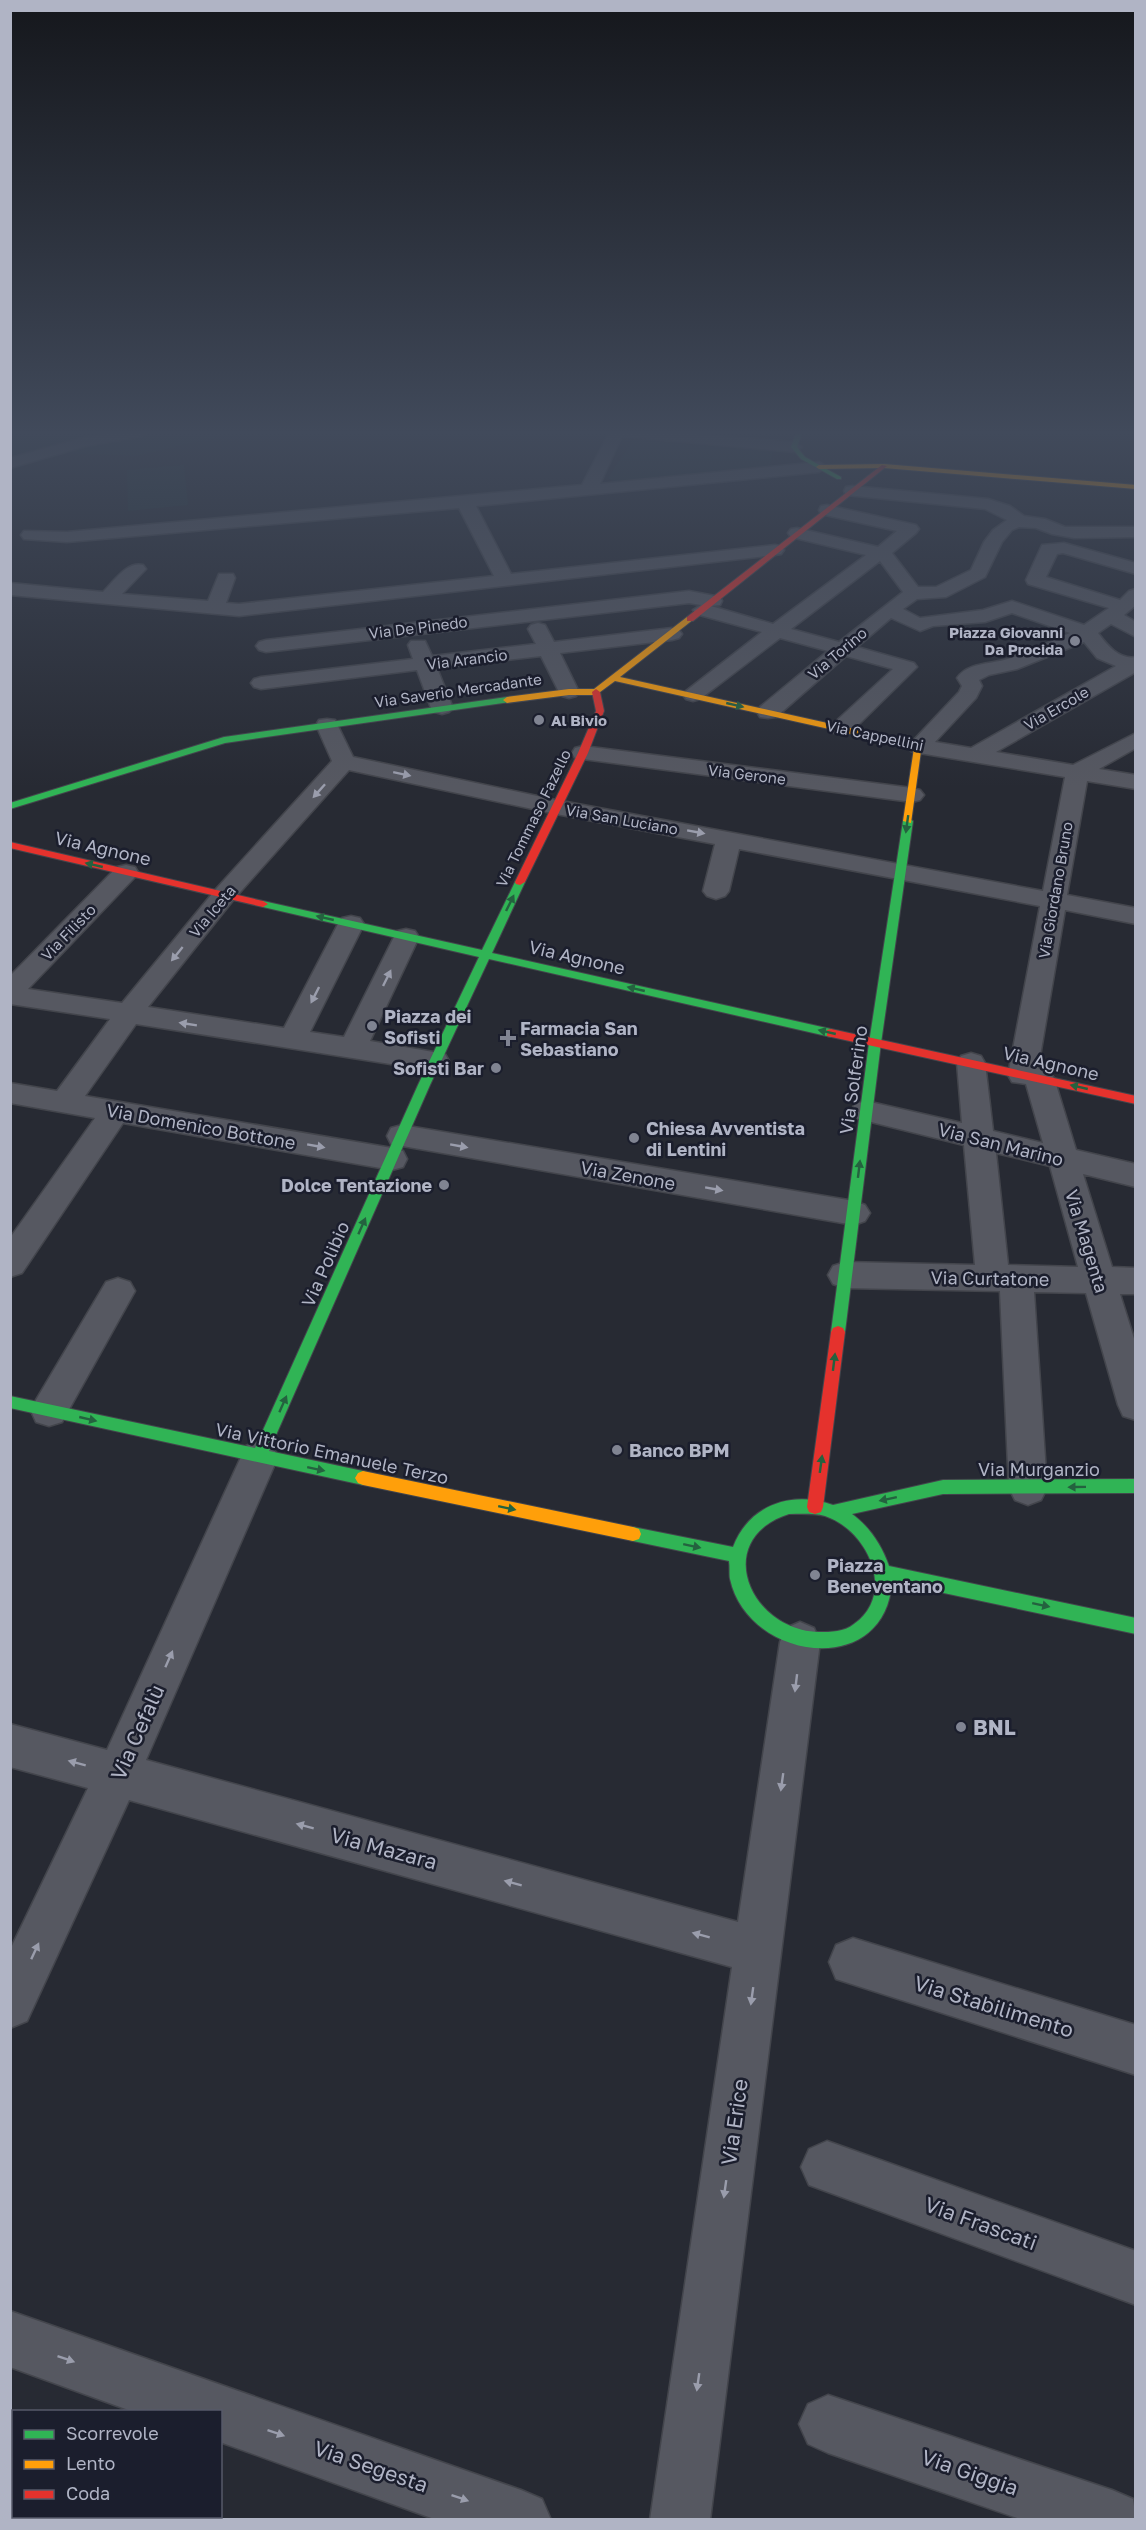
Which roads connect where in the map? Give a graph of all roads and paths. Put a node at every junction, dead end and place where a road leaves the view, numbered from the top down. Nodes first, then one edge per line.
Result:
1 (490, 551) edge
2 (765, 551) edge
3 (774, 551) edge
4 (874, 551) edge
5 (884, 551) edge
6 (988, 551) edge
7 (1049, 551) edge
8 (1075, 551) edge
9 (882, 553) junction
10 (137, 569) dead end
11 (1136, 569) edge
12 (226, 578) dead end
13 (505, 580) junction
14 (10, 589) edge
15 (395, 593) junction
16 (914, 593) junction
17 (108, 597) junction
18 (708, 605) junction
19 (1123, 606) edge
20 (215, 608) junction
21 (889, 610) junction
22 (530, 614) junction
23 (407, 621) junction
24 (777, 630) junction
25 (1136, 631) edge
26 (1088, 633) junction
27 (672, 634) junction
28 (266, 646) dead end
29 (547, 648) junction
30 (842, 649) junction
31 (426, 664) junction
32 (1133, 664) edge
33 (617, 679) junction
34 (261, 683) dead end
35 (569, 692) junction
36 (596, 692) junction
37 (693, 695) junction
38 (442, 708) junction
39 (768, 712) junction
40 (327, 725) junction
41 (842, 728) junction
42 (1136, 739) edge
43 (919, 746) junction
44 (583, 753) junction
45 (977, 754) junction
46 (345, 762) junction
47 (1077, 772) junction
48 (1136, 782) edge
49 (912, 795) junction
50 (10, 806) edge
51 (556, 807) junction
52 (729, 838) junction
53 (10, 845) edge
54 (900, 871) junction
55 (126, 872) junction
56 (716, 891) dead end
57 (225, 894) junction
58 (1052, 900) junction
59 (1136, 916) edge
60 (351, 924) junction
61 (406, 937) junction
62 (484, 956) junction
63 (10, 994) edge
64 (128, 1014) junction
65 (292, 1040) junction
66 (875, 1043) junction
67 (352, 1049) junction
68 (971, 1063) junction
69 (430, 1073) junction
70 (1030, 1076) junction
71 (15, 1100) edge
72 (1136, 1101) edge
73 (65, 1102) junction
74 (116, 1111) junction
75 (866, 1111) junction
76 (979, 1140) junction
77 (397, 1148) junction
78 (1063, 1159) junction
79 (1136, 1176) edge
80 (854, 1213) junction
81 (10, 1264) edge
82 (845, 1275) junction
83 (1005, 1278) junction
84 (1099, 1280) junction
85 (1136, 1281) edge
86 (118, 1291) dead end
87 (10, 1402) edge
88 (1136, 1405) edge
89 (49, 1411) junction
90 (259, 1457) junction
91 (1136, 1486) edge
92 (1028, 1488) junction
93 (815, 1507) junction
94 (832, 1512) junction
95 (737, 1555) junction
96 (885, 1573) junction
97 (1136, 1626) edge
98 (800, 1642) junction
99 (10, 1744) edge
100 (118, 1774) junction
101 (758, 1950) junction
102 (853, 1962) dead end
103 (10, 2004) edge
104 (1136, 2049) edge
105 (827, 2167) dead end
106 (1136, 2278) edge
107 (10, 2339) edge
108 (209, 2410) edge
109 (222, 2415) edge
110 (828, 2424) dead end
111 (521, 2520) edge
112 (680, 2520) edge
113 (1112, 2520) edge

1 - 13 street
2 - 13 street
3 - 18 main road
4 - 9 street
5 - 9 street
6 - 16 street
7 - 19 street
8 - 11 street
9 - 16 street
9 - 24 street
10 - 17 street
12 - 20 street
13 - 15 street
14 - 17 street
15 - 20 street
15 - 23 street
16 - 21 street, Via Torino
17 - 20 street
18 - 22 street, Via De Pinedo
18 - 24 street, Via De Pinedo
18 - 27 main road
19 - 25 street
19 - 26 street
21 - 26 street
21 - 30 street, Via Torino
22 - 23 street, Via De Pinedo
22 - 29 street
23 - 28 street, Via De Pinedo
23 - 31 street
24 - 30 street, Via De Pinedo
24 - 37 street
26 - 32 street
26 - 43 street
27 - 29 street, Via Arancio
27 - 33 main road
29 - 31 street, Via Arancio
29 - 35 street
30 - 39 street, Via Torino
30 - 41 street, Via De Pinedo
31 - 34 street, Via Arancio
31 - 38 street
32 - 45 street, Via Ercole
33 - 36 main road
33 - 37 main road, Via Cappellini
35 - 36 main road, Via Saverio Mercadante
35 - 38 main road, Via Saverio Mercadante
36 - 44 main road, Via Tommaso Fazello
37 -> 39 main road, Via Cappellini
38 - 40 main road, Via Saverio Mercadante
39 - 41 main road, Via Cappellini
40 - 46 street
40 - 50 main road, Via Saverio Mercadante
41 - 43 main road, Via Cappellini
42 - 47 street
43 - 45 street, Via Cappellini
43 - 49 main road, Via Solferino
44 - 49 street, Via Gerone
44 - 51 main road, Via Tommaso Fazello
45 - 47 street, Via Cappellini
46 -> 51 street, Via San Luciano
46 -> 57 street, Via Iceta
47 - 48 street, Via Cappellini
47 - 58 street, Via Giordano Bruno
49 -> 54 main road, Via Solferino
51 -> 52 street, Via San Luciano
62 -> 51 main road, Via Tommaso Fazello
52 - 54 street, Via San Luciano
52 - 56 street
55 -> 53 main road, Via Agnone
54 - 58 street, Via San Luciano
54 - 66 main road, Via Solferino
55 - 57 main road, Via Agnone
55 - 63 street, Via Filisto
60 -> 57 main road, Via Agnone
57 -> 64 street, Via Iceta
58 - 59 street, Via San Luciano
58 - 70 street, Via Giordano Bruno
60 - 61 main road, Via Agnone
60 -> 65 street
61 - 62 main road, Via Agnone
67 -> 61 street
66 -> 62 main road, Via Agnone
62 - 69 main road, Via Tommaso Fazello
63 - 64 street
65 -> 64 street
64 - 73 street, Via Iceta
65 - 67 street
66 - 68 main road, Via Agnone
66 - 75 main road, Via Solferino
67 - 69 street
68 - 70 main road, Via Agnone
68 - 76 street
69 - 77 main road, Via Polibio
72 -> 70 main road, Via Agnone
70 - 78 street, Via Magenta
71 - 73 street, Via Domenico Bottone
73 - 74 street, Via Domenico Bottone
74 -> 77 street, Via Domenico Bottone
74 - 81 street
75 - 76 street, Via San Marino
80 -> 75 main road, Via Solferino
76 - 78 street, Via San Marino
76 - 83 street
77 -> 80 street, Via Zenone
90 -> 77 main road, Via Polibio
78 - 79 street, Via San Marino
78 - 84 street, Via Magenta
80 - 82 main road, Via Solferino
82 - 83 street, Via Curtatone
93 -> 82 main road, Via Solferino
83 - 84 street, Via Curtatone
83 - 92 street
84 - 85 street, Via Curtatone
84 - 88 street, Via Magenta
86 - 89 street
87 - 89 main road, Via Vittorio Emanuele Terzo
89 -> 90 main road, Via Vittorio Emanuele Terzo
90 -> 95 main road, Via Vittorio Emanuele Terzo
100 -> 90 street, Via Cefalù
91 -> 92 main road, Via Murganzio
92 -> 94 main road, Via Murganzio
93 - 94 main road
93 - 95 main road
94 - 96 main road
95 - 98 main road
96 -> 97 main road
96 - 98 main road
98 -> 101 street, Via Erice
100 -> 99 street, Via Mazara
101 -> 100 street, Via Mazara
103 -> 100 street, Via Cefalù
101 -> 112 street, Via Erice
102 - 104 street, Via Stabilimento
105 - 106 street, Via Frascati
107 -> 108 street
109 -> 111 street, Via Segesta
110 - 113 street, Via Giggia

